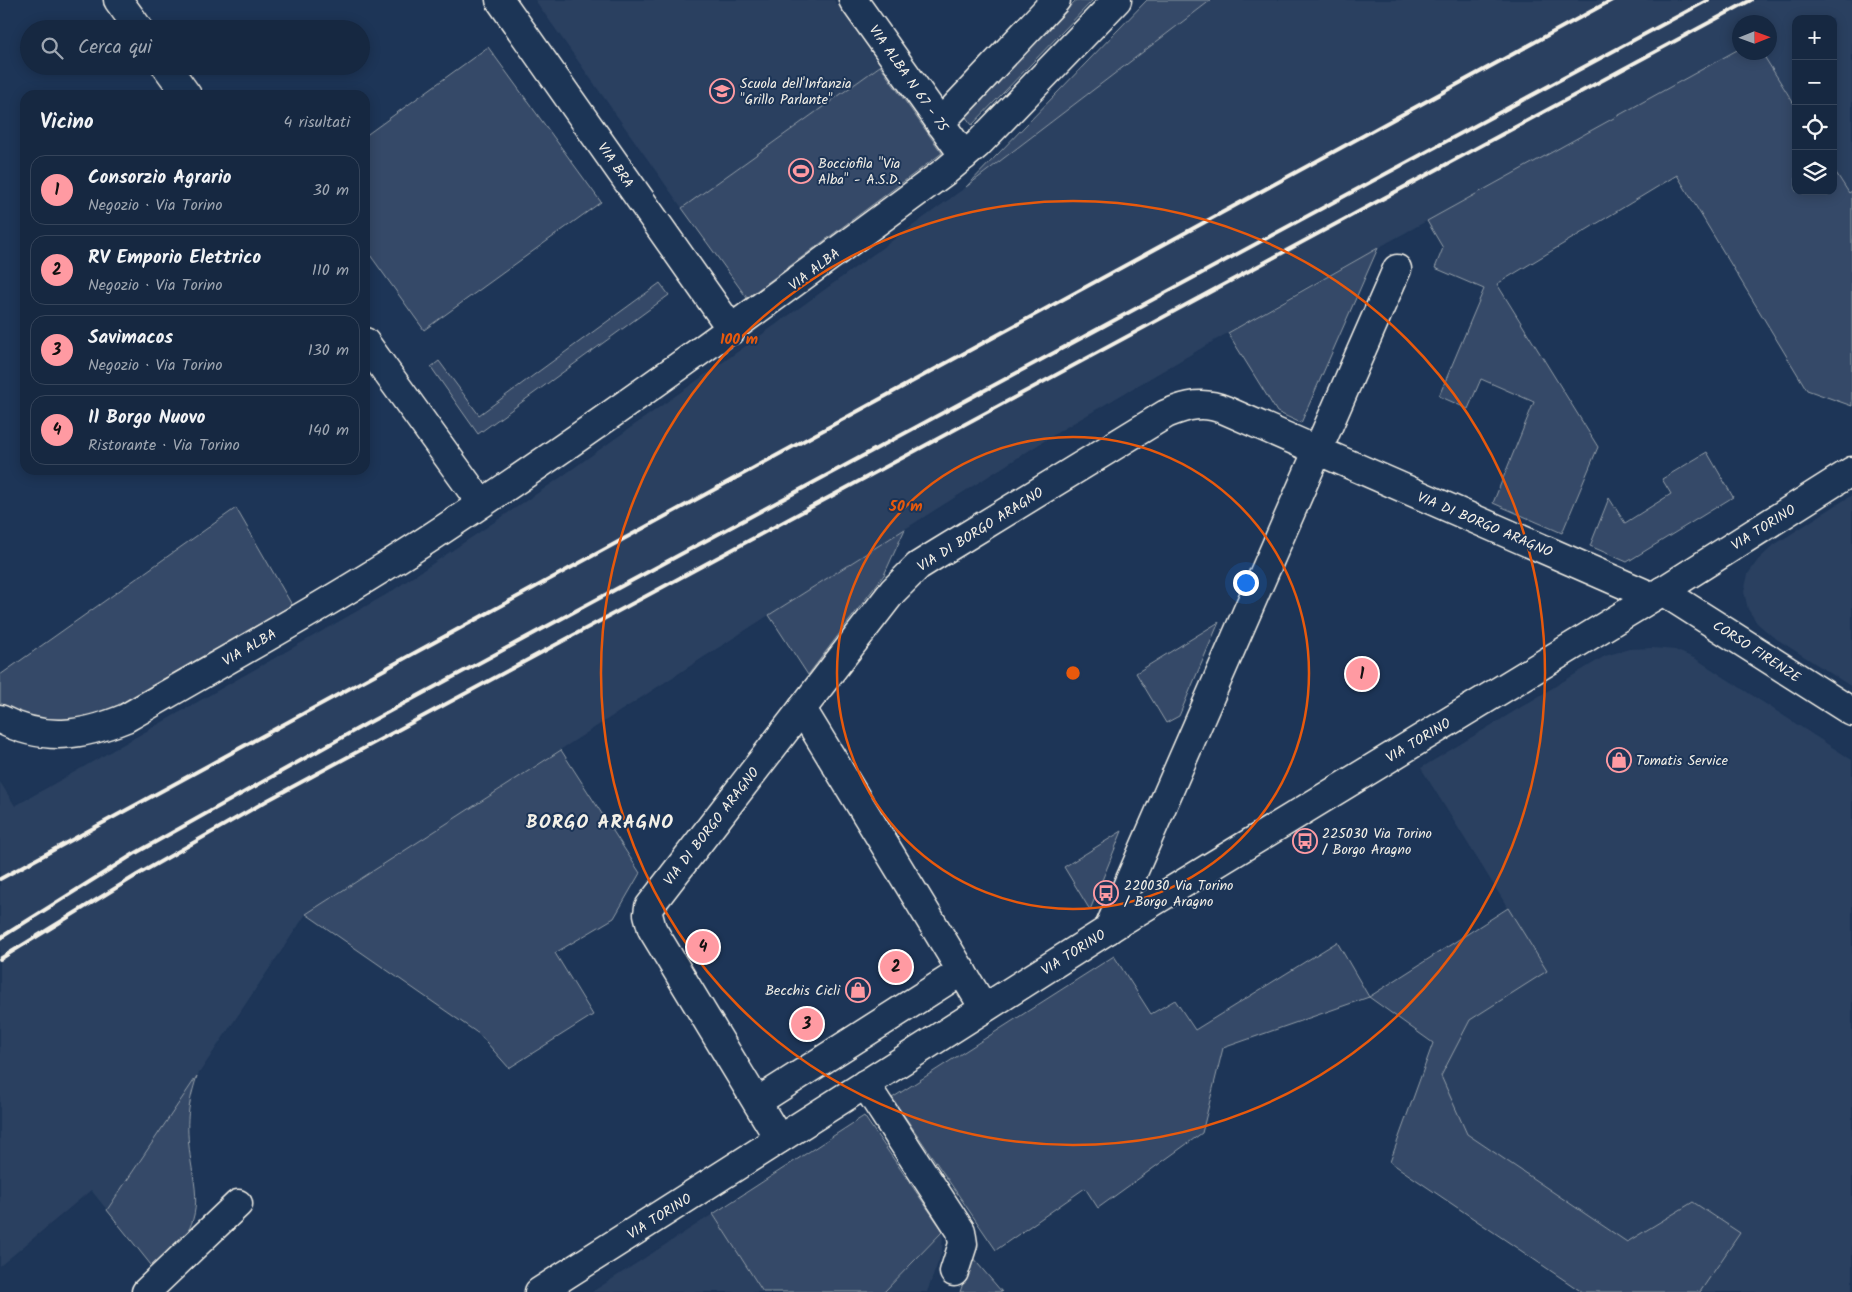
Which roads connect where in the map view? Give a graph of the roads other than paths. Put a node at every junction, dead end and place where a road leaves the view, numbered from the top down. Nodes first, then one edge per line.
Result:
1 (118, 0) edge
2 (500, 0) edge
3 (853, 0) edge
4 (1056, 0) edge
5 (1117, 0) edge
6 (132, 20) edge
7 (173, 75) edge
8 (183, 90) edge
9 (940, 123) junction
10 (964, 156) junction
11 (1397, 269) dead end
12 (732, 330) junction
13 (370, 349) edge
14 (1317, 451) junction
15 (1852, 470) edge
16 (481, 503) junction
17 (1658, 594) junction
18 (802, 709) junction
19 (1852, 712) edge
20 (0, 719) edge
21 (1108, 930) junction
22 (962, 971) junction
23 (984, 1008) junction
24 (865, 1084) junction
25 (757, 1102) junction
26 (779, 1139) junction
27 (238, 1204) dead end
28 (954, 1272) dead end
29 (146, 1292) edge
30 (539, 1292) edge

1 - 6 street
2 - 12 street, VIA BRA
3 - 9 street, VIA ALBA N 67 - 75
4 - 9 street
5 - 10 street, VIA ALBA
7 - 8 street
9 - 10 street, VIA ALBA N 67 - 75
10 - 12 street, VIA ALBA
11 - 14 street
12 - 16 street, VIA ALBA
13 - 16 street
14 - 17 street, VIA DI BORGO ARAGNO
14 - 18 street, VIA DI BORGO ARAGNO
14 - 21 street
15 - 17 street, VIA TORINO
16 - 20 street, VIA ALBA
17 - 19 street, CORSO FIRENZE
17 - 21 street, VIA TORINO
18 - 22 street
18 - 25 street, VIA DI BORGO ARAGNO
21 - 23 street, VIA TORINO
22 - 23 street
22 - 25 street
23 - 24 street, VIA TORINO
24 - 26 street, VIA TORINO
24 - 28 street
25 - 26 street
26 - 30 street, VIA TORINO
27 - 29 street

